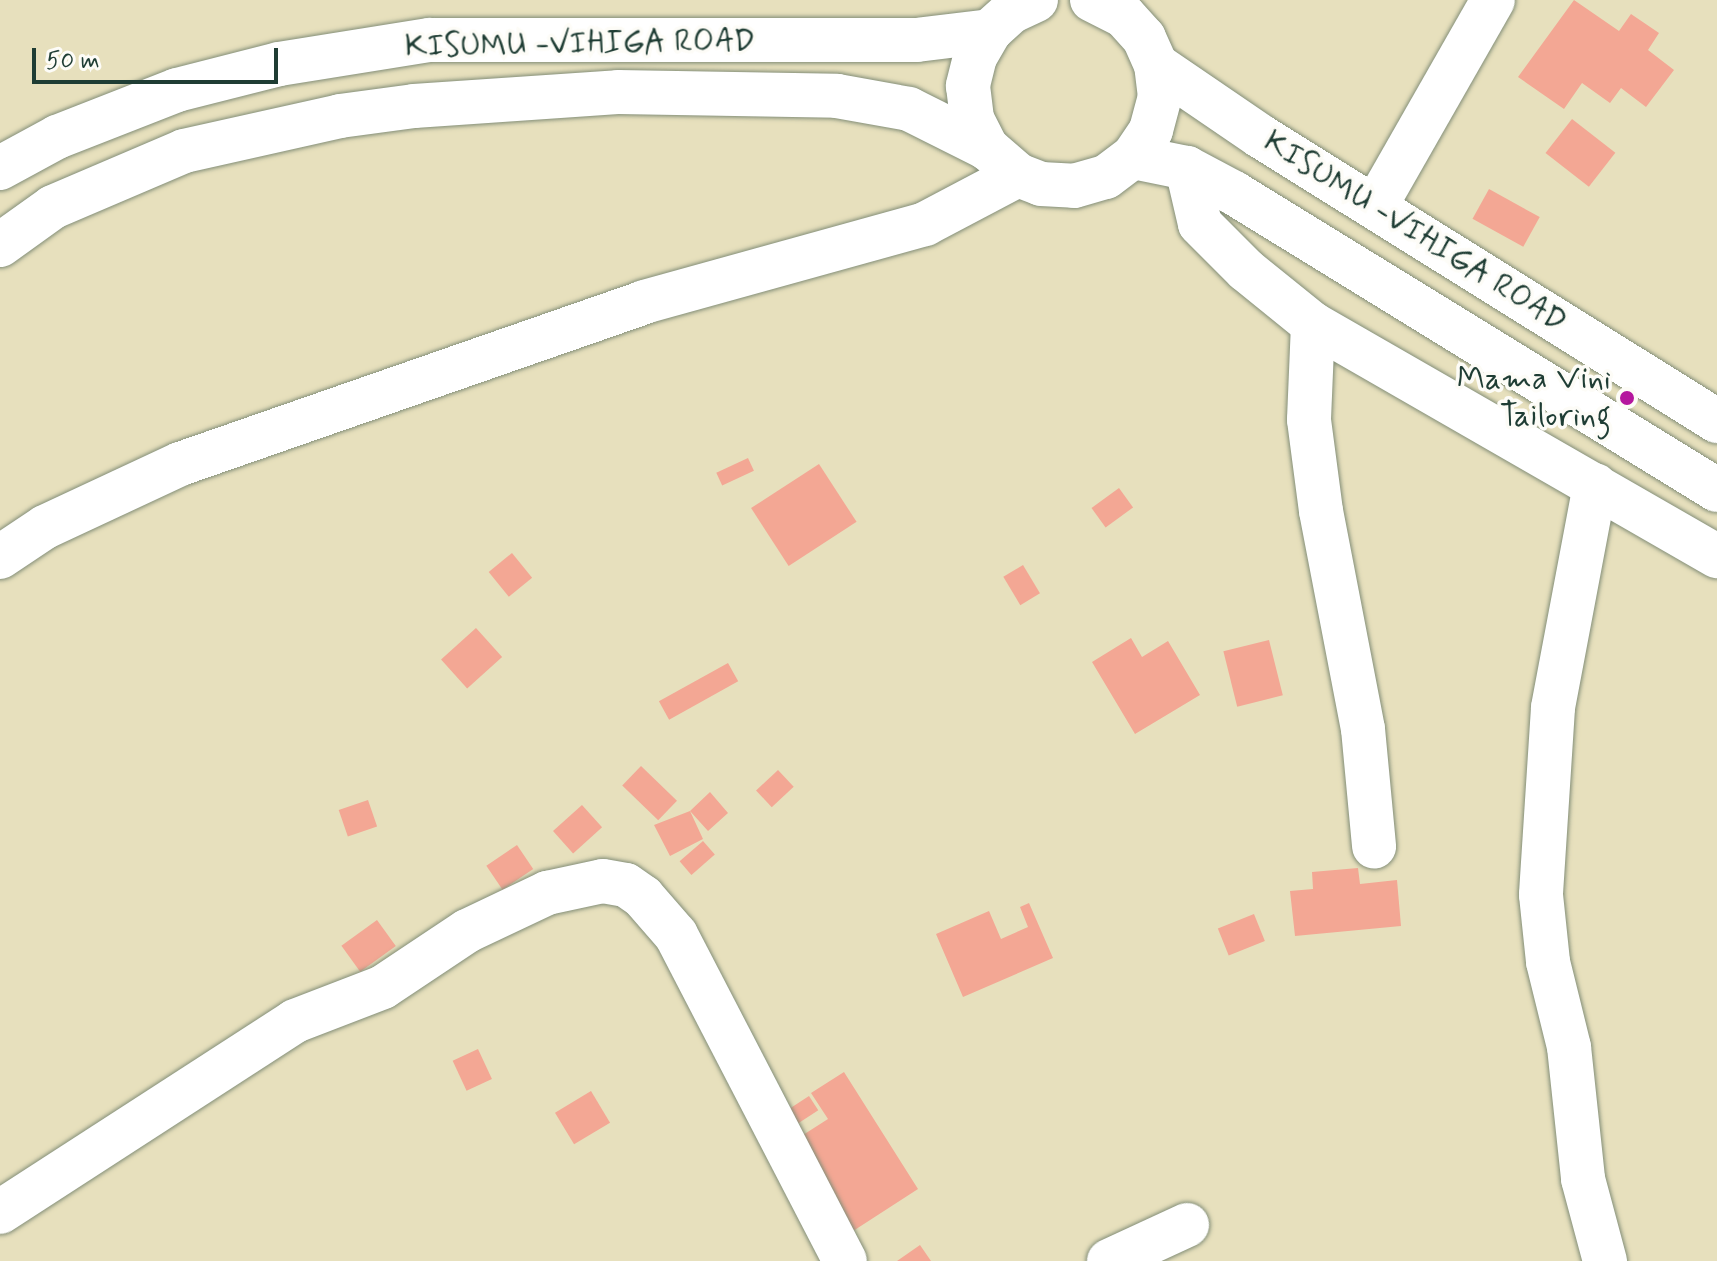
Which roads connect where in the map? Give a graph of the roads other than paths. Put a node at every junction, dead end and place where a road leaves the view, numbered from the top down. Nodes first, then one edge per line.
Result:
1 (1036, 0) edge
2 (1092, 0) edge
3 (1493, 0) edge
4 (990, 31) junction
5 (1156, 65) junction
6 (1133, 157) junction
7 (1002, 162) junction
8 (0, 168) edge
9 (1187, 168) junction
10 (1375, 207) junction
11 (0, 245) edge
12 (1313, 324) junction
13 (1717, 421) edge
14 (1595, 485) junction
15 (1717, 490) edge
16 (1717, 556) edge
17 (0, 557) edge
18 (1374, 846) dead end
19 (0, 1212) edge
20 (1187, 1225) dead end
21 (845, 1261) edge
22 (1109, 1261) edge
23 (1605, 1261) edge

1 - 4 main road
2 - 5 main road
3 - 10 main road
4 - 7 main road
4 - 8 main road, KISUMU -VIHIGA ROAD
5 - 6 main road
5 - 10 main road, KISUMU -VIHIGA ROAD
6 - 7 main road, KISUMU -VIHIGA ROAD
6 - 9 main road, KISUMU -VIHIGA ROAD
7 - 11 main road, KISUMU -VIHIGA ROAD
7 - 17 main road
9 - 12 main road
9 - 15 main road, KISUMU -VIHIGA ROAD
10 - 13 main road, KISUMU -VIHIGA ROAD
12 - 14 main road
12 - 18 main road
14 - 16 main road
14 - 23 main road
19 - 21 main road
20 - 22 main road

